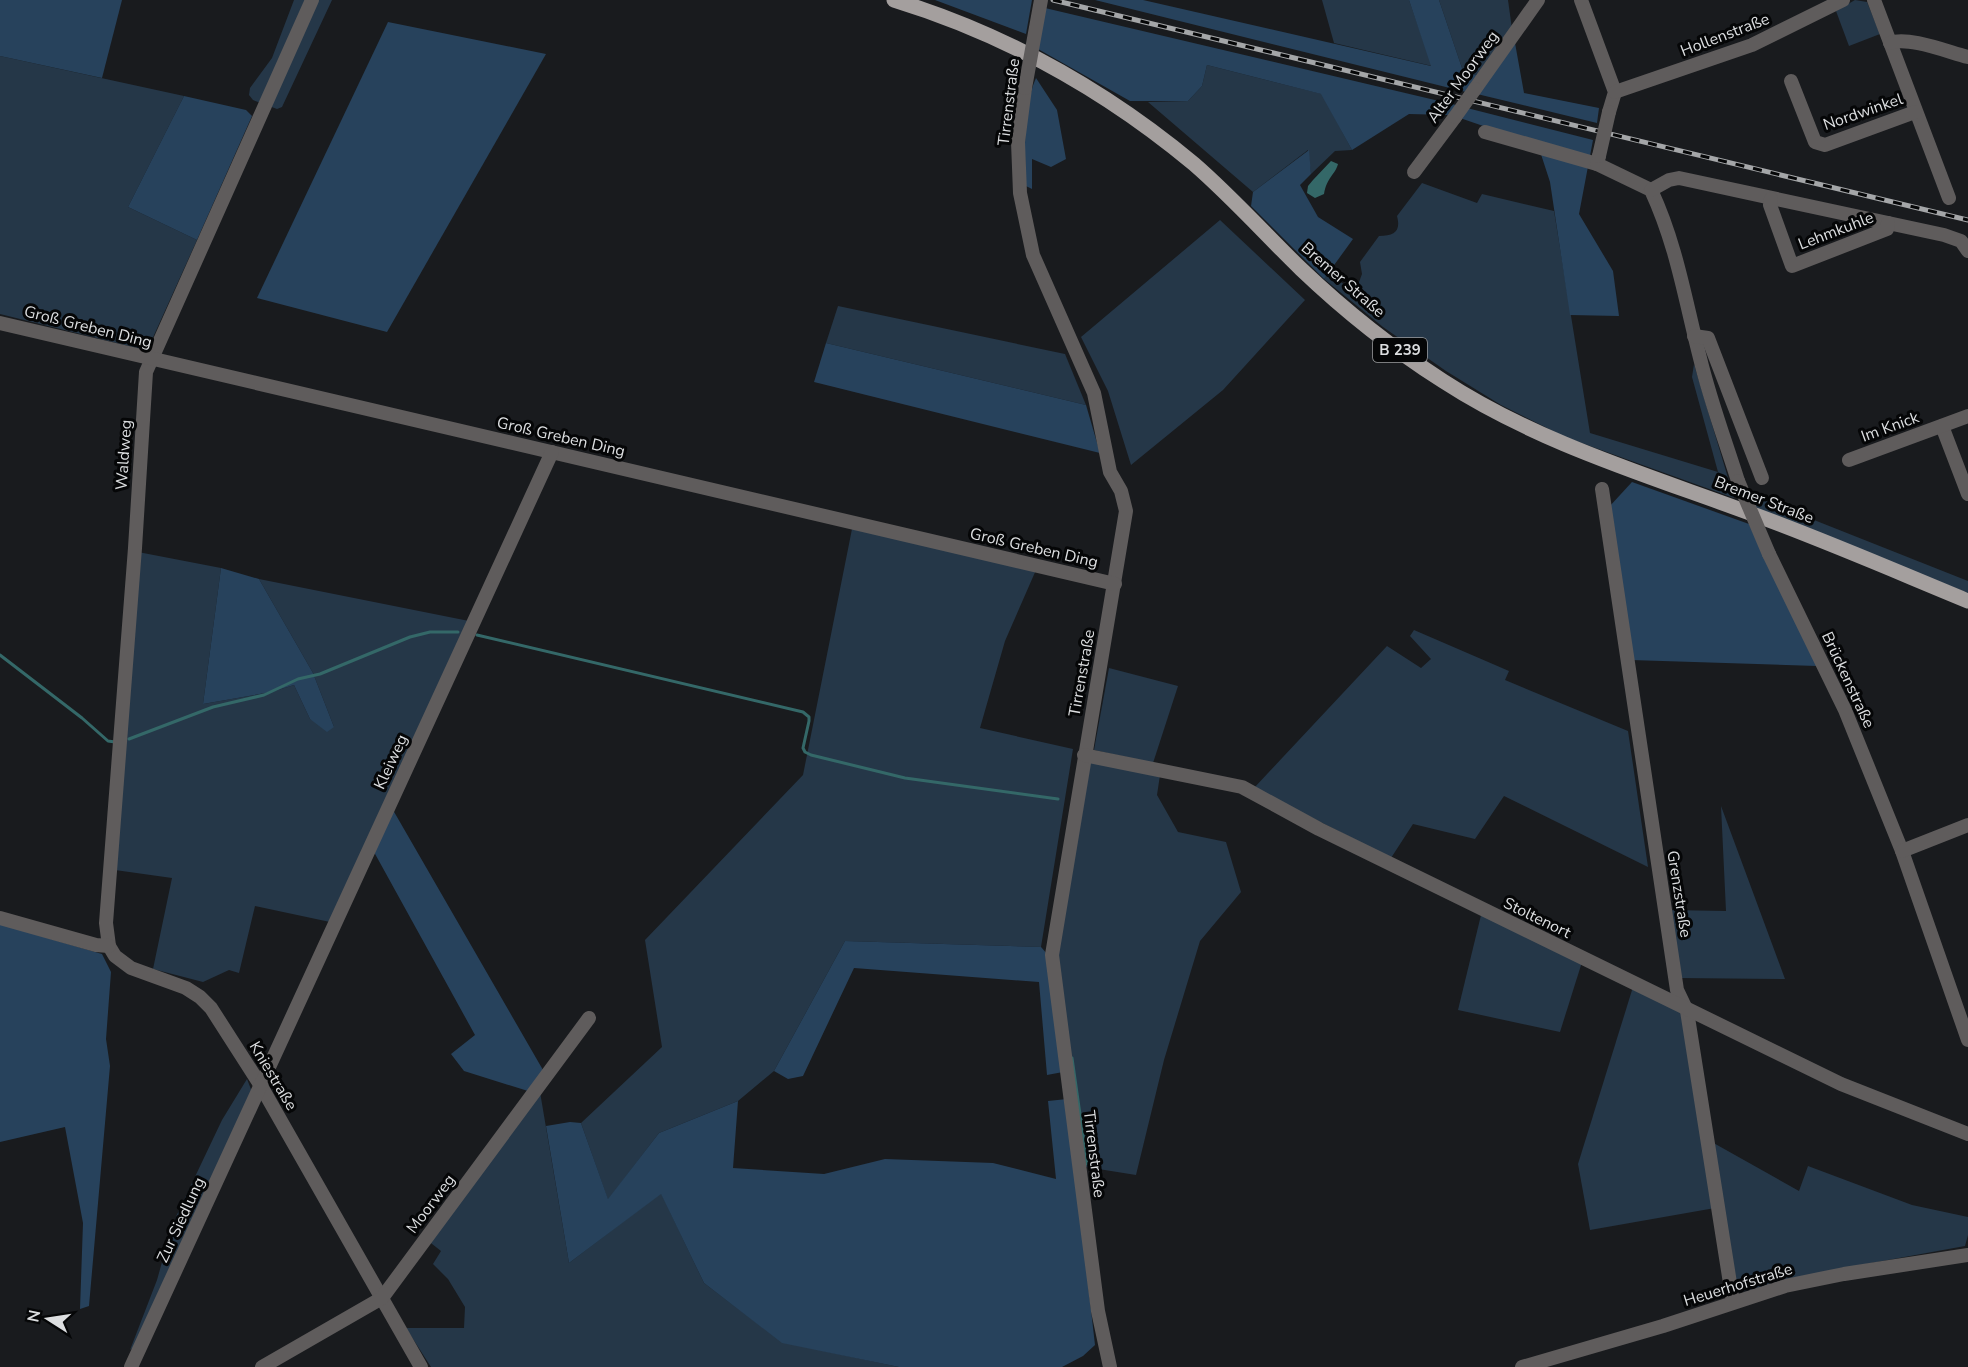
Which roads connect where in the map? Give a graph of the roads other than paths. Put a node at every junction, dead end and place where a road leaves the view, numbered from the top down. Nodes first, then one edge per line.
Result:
1 (312, 0) edge
2 (894, 0) edge
3 (1041, 0) edge
4 (1539, 0) edge
5 (1581, 0) edge
6 (1843, 0) edge
7 (1874, 0) edge
8 (1890, 43) junction
9 (1968, 57) edge
10 (1791, 81) dead end
11 (1615, 92) junction
12 (1915, 112) junction
13 (1485, 132) dead end
14 (1598, 160) junction
15 (1414, 172) dead end
16 (1652, 190) junction
17 (1949, 198) dead end
18 (1771, 199) junction
19 (1888, 223) junction
20 (1968, 251) edge
21 (0, 322) edge
22 (1694, 336) junction
23 (150, 359) junction
24 (1968, 416) edge
25 (1942, 426) junction
26 (552, 452) junction
27 (1849, 460) dead end
28 (1762, 478) dead end
29 (1602, 489) dead end
30 (1968, 494) edge
31 (1115, 584) junction
32 (1968, 601) edge
33 (1084, 755) junction
34 (1968, 825) edge
35 (1902, 851) junction
36 (0, 918) edge
37 (109, 946) junction
38 (1687, 1011) junction
39 (589, 1018) dead end
40 (1968, 1040) edge
41 (261, 1086) junction
42 (1968, 1134) edge
43 (1968, 1255) edge
44 (382, 1298) junction
45 (1733, 1302) junction
46 (131, 1367) edge
47 (262, 1367) edge
48 (422, 1367) edge
49 (1110, 1367) edge
50 (1521, 1367) edge

1 - 23 street, Waldweg
2 - 32 main road, Bremer Straße / B 239
3 - 31 street, Tirrenstraße, bridge
4 - 15 street, Alter Moorweg, bridge
5 - 11 street
6 - 11 street, Hollenstraße
7 - 8 street, Nordwinkel
8 - 9 street
8 - 12 street, Nordwinkel
10 - 12 street, Nordwinkel
11 - 14 street, bridge
12 - 17 street, Nordwinkel
13 - 14 street
14 - 16 street
16 - 18 street, Lehmkuhle
16 - 22 street, Brückenstraße
18 - 19 street, Lehmkuhle
18 - 19 street, Lehmkuhle
19 - 20 street, Lehmkuhle
21 - 23 street, Groß Greben Ding
22 - 28 street
22 - 35 street, Brückenstraße, bridge
23 - 26 street, Groß Greben Ding
23 - 37 street, Waldweg
24 - 25 street, Im Knick
25 - 27 street, Im Knick
25 - 30 street, Im Knick
26 - 31 street, Groß Greben Ding
26 - 41 street, Kleiweg
29 - 38 street, Grenzstraße
31 - 33 street, Tirrenstraße
33 - 38 street, Stoltenort
33 - 49 street, Tirrenstraße
34 - 35 street
35 - 40 street, Brückenstraße
36 - 37 street
37 - 41 street, Kniestraße
38 - 42 street, Stoltenort
38 - 45 street, Grenzstraße
39 - 44 street, Moorweg
41 - 44 street, Kniestraße
41 - 46 street, Zur Siedlung
43 - 45 street, Heuerhofstraße
44 - 47 street, Moorweg
44 - 48 street, Kniestraße
45 - 50 street, Heuerhofstraße

